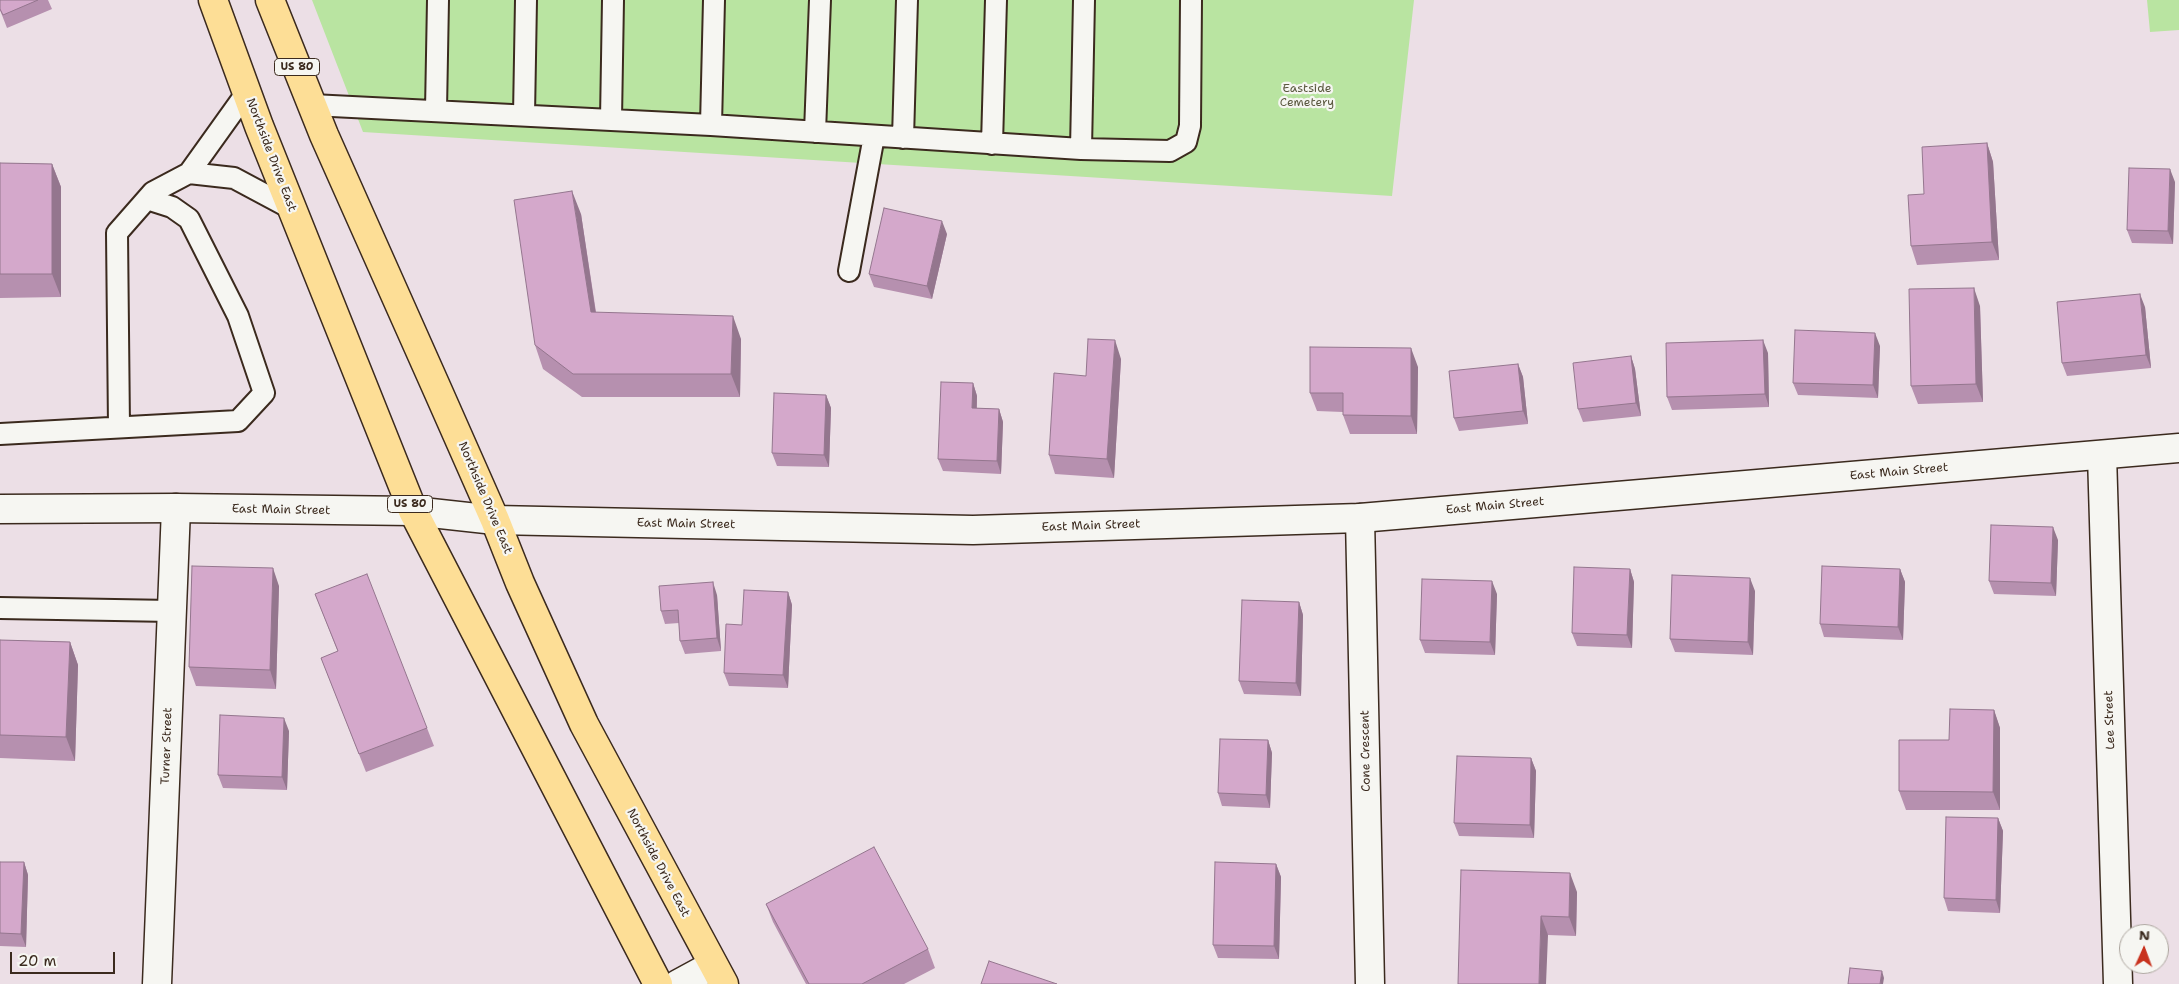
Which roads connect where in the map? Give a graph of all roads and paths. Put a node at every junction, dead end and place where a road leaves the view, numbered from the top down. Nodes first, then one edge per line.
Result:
1 (213, 0) edge
2 (270, 0) edge
3 (438, 0) edge
4 (526, 0) edge
5 (613, 0) edge
6 (714, 0) edge
7 (820, 0) edge
8 (907, 0) edge
9 (996, 0) edge
10 (1084, 0) edge
11 (1191, 0) edge
12 (246, 92) junction
13 (312, 105) junction
14 (436, 110) junction
15 (524, 115) junction
16 (611, 120) junction
17 (711, 125) junction
18 (816, 132) junction
19 (874, 136) junction
20 (903, 138) junction
21 (992, 144) junction
22 (1081, 149) junction
23 (189, 173) junction
24 (147, 199) junction
25 (292, 209) junction
26 (849, 271) dead end
27 (119, 428) junction
28 (0, 434) edge
29 (2179, 448) edge
30 (2102, 455) junction
31 (176, 508) junction
32 (0, 509) edge
33 (413, 512) junction
34 (1360, 518) junction
35 (495, 520) junction
36 (0, 608) edge
37 (172, 611) junction
38 (718, 975) edge
39 (157, 984) edge
40 (658, 984) edge
41 (678, 984) edge
42 (1370, 984) edge
43 (2118, 984) edge

1 - 12 main road, Northside Drive East / US 80
2 - 13 main road, Northside Drive East / US 80
3 - 14 lane
4 - 15 lane
5 - 16 lane
6 - 17 lane
7 - 18 lane
8 - 20 lane
9 - 21 lane
10 - 22 lane
11 - 22 lane
12 - 23 lane
12 - 25 main road, Northside Drive East / US 80
13 - 14 lane
13 - 35 main road, Northside Drive East / US 80
14 - 15 lane
15 - 16 lane
16 - 17 lane
17 - 18 lane
18 - 19 lane
19 - 20 lane
19 - 26 lane
20 - 21 lane
21 - 22 lane
23 - 24 lane
23 - 25 lane
24 - 27 lane
24 - 27 lane
25 - 33 main road, Northside Drive East / US 80
27 - 28 lane
29 - 30 main road, East Main Street
30 - 34 main road, East Main Street
30 - 43 main road, Lee Street
31 - 32 main road, East Main Street
31 - 33 main road, East Main Street
31 - 37 main road, Turner Street
33 - 35 main road, East Main Street
33 - 40 main road, Northside Drive East / US 80
34 - 35 main road, East Main Street
34 - 42 main road, Cone Crescent
35 - 38 main road, Northside Drive East / US 80
36 - 37 lane
37 - 39 main road, Turner Street
38 - 41 main road

